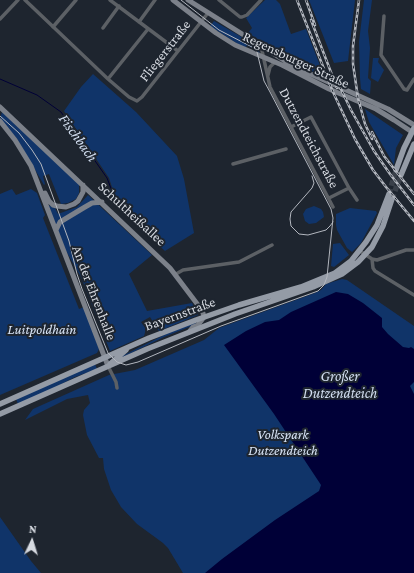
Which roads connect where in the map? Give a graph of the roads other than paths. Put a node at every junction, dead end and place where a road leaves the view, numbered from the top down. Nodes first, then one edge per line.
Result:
1 (18, 0) edge
2 (24, 0) edge
3 (76, 0) edge
4 (110, 0) edge
5 (155, 0) edge
6 (174, 0) edge
7 (188, 0) edge
8 (219, 0) edge
9 (261, 0) edge
10 (119, 6) junction
11 (208, 12) junction
12 (384, 16) dead end
13 (0, 19) edge
14 (139, 22) junction
15 (201, 22) junction
16 (53, 27) junction
17 (103, 28) dead end
18 (148, 29) junction
19 (261, 46) junction
20 (178, 51) junction
21 (263, 57) junction
22 (275, 62) junction
23 (267, 78) junction
24 (108, 79) junction
25 (414, 79) edge
26 (0, 107) edge
27 (0, 121) edge
28 (414, 124) edge
29 (291, 127) junction
30 (413, 131) edge
31 (414, 144) edge
32 (286, 149) dead end
33 (234, 164) dead end
34 (83, 185) junction
35 (39, 186) junction
36 (350, 188) junction
37 (390, 197) tunnel mouth
38 (329, 198) junction
39 (357, 200) dead end
40 (102, 202) junction
41 (333, 207) dead end
42 (56, 230) junction
43 (272, 245) dead end
44 (414, 250) edge
45 (363, 253) junction
46 (372, 260) junction
47 (176, 274) junction
48 (414, 295) edge
49 (204, 317) junction
50 (189, 332) junction
51 (128, 347) junction
52 (105, 357) junction
53 (108, 366) junction
54 (74, 371) junction
55 (76, 380) junction
56 (117, 388) dead end
57 (0, 404) edge
58 (0, 414) edge

1 - 13 street
2 - 16 street
3 - 16 street
4 - 10 street
5 - 14 street
6 - 15 main road, Regensburger Straße
7 - 11 main road, Regensburger Straße
8 - 9 street, Regensburger Straße
10 - 14 street
10 - 17 street
11 - 15 street, Fliegerstraße
11 - 19 main road, Regensburger Straße
12 - 25 street
14 - 18 street
15 - 20 street, Fliegerstraße
15 - 21 main road, Regensburger Straße
16 - 24 street
18 - 20 street
18 - 24 street
19 - 21 street, Dutzendteichstraße
19 - 28 main road, Regensburger Straße
20 - 24 street, Fliegerstraße
21 - 22 main road, Regensburger Straße
21 - 23 street, Dutzendteichstraße
22 - 23 street, Dutzendteichstraße
22 - 30 main road, Regensburger Straße
23 - 29 street, Dutzendteichstraße
26 - 34 main road, Schultheißallee
27 - 35 main road
29 - 36 street
29 - 38 street, Dutzendteichstraße
30 - 31 main road
32 - 33 street
34 - 35 main road
34 - 40 main road, Schultheißallee
35 - 42 main road
36 - 38 street
36 - 39 street
37 - 45 main road
38 - 41 street, Dutzendteichstraße
40 - 42 main road
40 - 47 main road, Schultheißallee
42 - 52 main road, An der Ehrenhalle
43 - 47 street
44 - 46 street
45 - 46 street
45 - 49 main road, Bayernstraße
45 - 50 main road, Bayernstraße
46 - 48 street
47 - 49 main road, Schultheißallee
49 - 50 main road
49 - 51 main road, Bayernstraße
50 - 53 main road, Bayernstraße
51 - 52 main road, Bayernstraße
51 - 53 main road
52 - 53 main road, An der Ehrenhalle
52 - 54 main road, Bayernstraße
53 - 55 main road, Bayernstraße
53 - 56 street
54 - 55 main road
54 - 57 main road, Bayernstraße
55 - 58 main road, Bayernstraße

